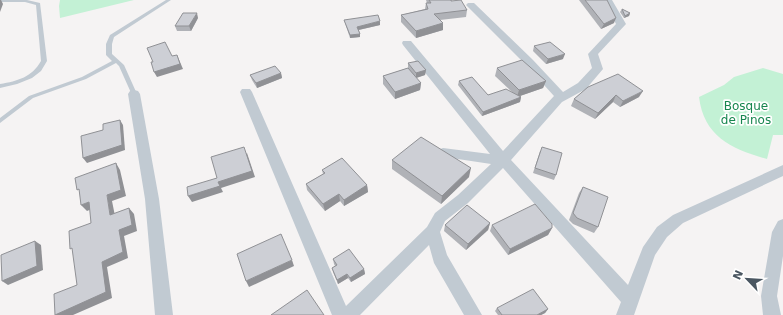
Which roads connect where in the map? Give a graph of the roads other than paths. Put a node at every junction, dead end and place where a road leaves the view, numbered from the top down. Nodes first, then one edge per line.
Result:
1 (169, 0) edge
2 (608, 0) edge
3 (0, 1) edge
4 (25, 1) edge
5 (471, 5) dead end
6 (408, 43) dead end
7 (116, 61) junction
8 (0, 86) edge
9 (246, 92) dead end
10 (134, 94) joint
11 (561, 97) junction
12 (0, 120) edge
13 (443, 153) edge
14 (503, 160) junction
15 (783, 170) edge
16 (783, 225) edge
17 (432, 232) junction
18 (630, 300) junction
19 (164, 315) edge
20 (341, 315) edge
21 (348, 315) edge
22 (473, 315) edge
23 (625, 315) edge
24 (772, 315) edge

1 - 7 lane
2 - 11 street
3 - 4 lane
4 - 8 lane
5 - 11 street
6 - 14 street
7 - 10 lane
7 - 12 lane
9 - 20 street
10 - 19 street
11 - 14 street
13 - 14 street
14 - 17 street
14 - 18 street
15 - 18 street
16 - 24 street
17 - 21 street
17 - 22 street
18 - 23 street

